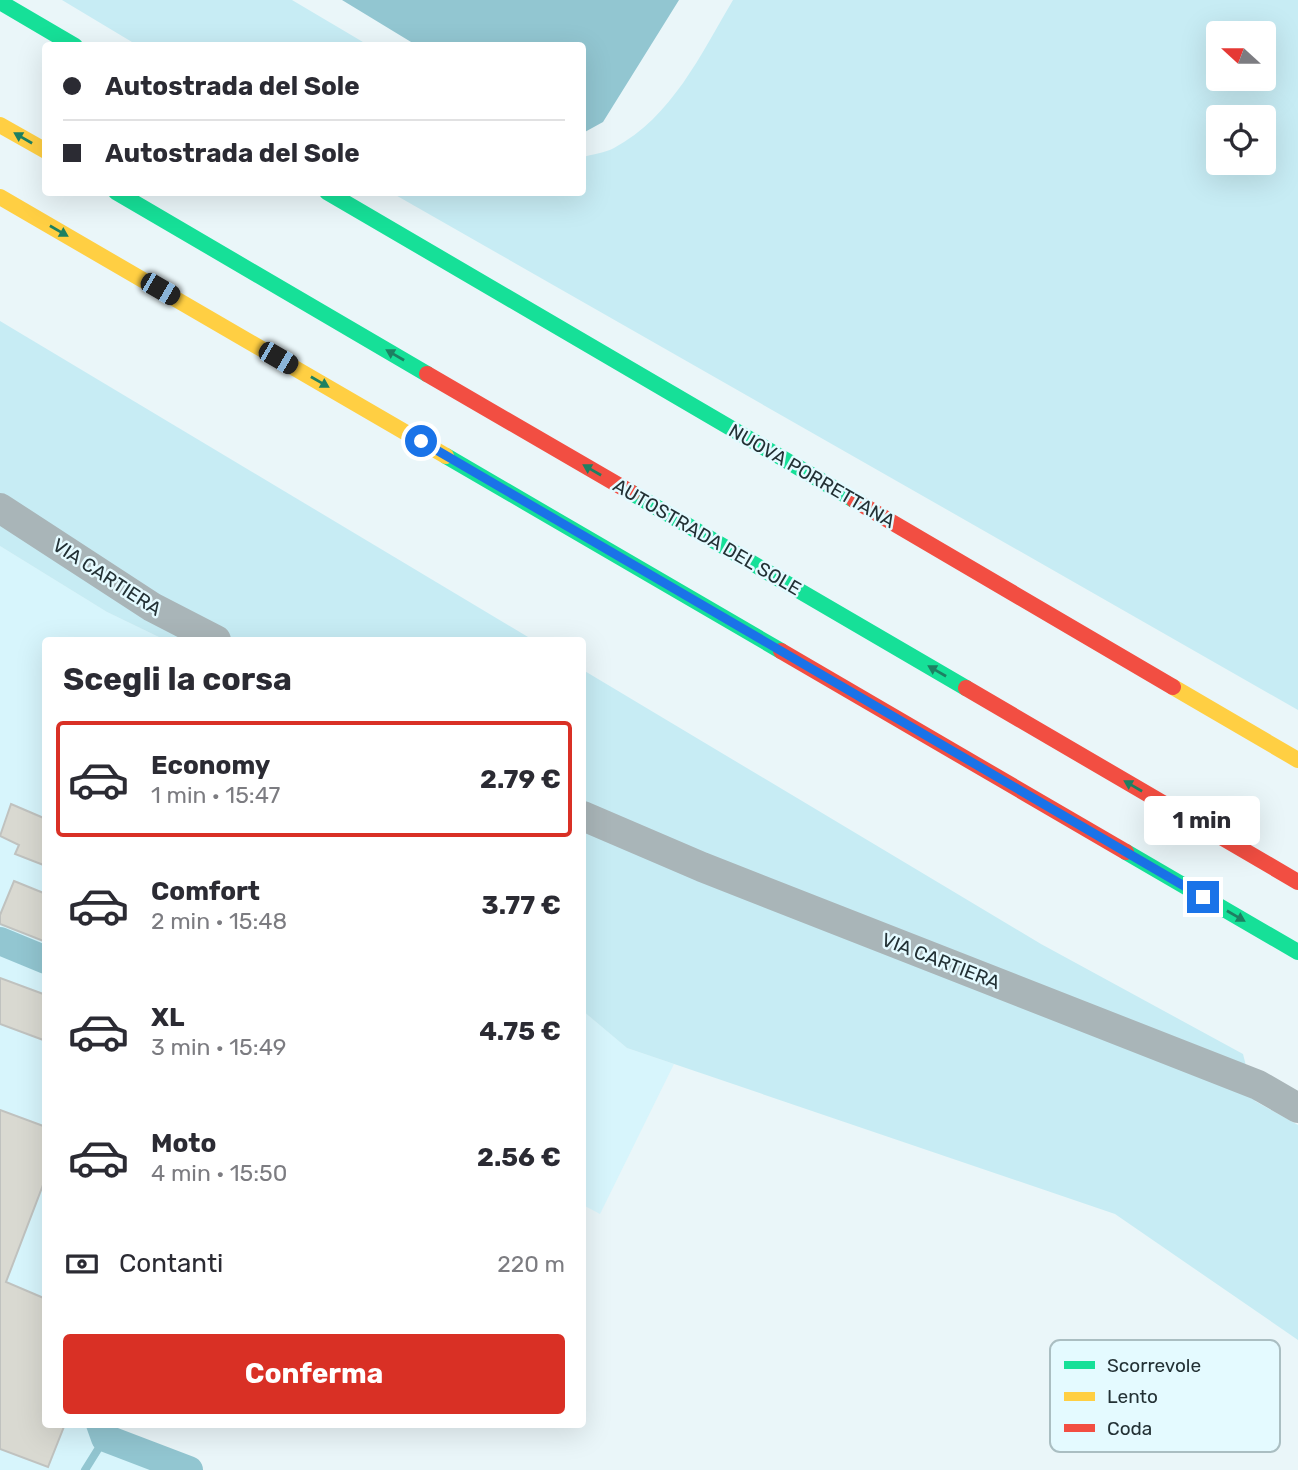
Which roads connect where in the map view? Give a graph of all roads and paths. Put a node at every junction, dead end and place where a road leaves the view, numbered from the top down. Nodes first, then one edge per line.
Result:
1 (0, 2) edge
2 (68, 42) edge
3 (0, 125) edge
4 (42, 149) edge
5 (123, 196) edge
6 (334, 196) edge
7 (0, 197) edge
8 (0, 508) edge
9 (210, 637) edge
10 (1298, 760) edge
11 (586, 817) edge
12 (1298, 882) edge
13 (1298, 952) edge
14 (1298, 1108) edge

1 - 2 highway
4 -> 3 highway
12 -> 5 highway, AUTOSTRADA DEL SOLE
6 - 10 highway, NUOVA PORRETTANA
7 -> 13 highway
8 - 9 street, VIA CARTIERA
11 - 14 street, VIA CARTIERA

